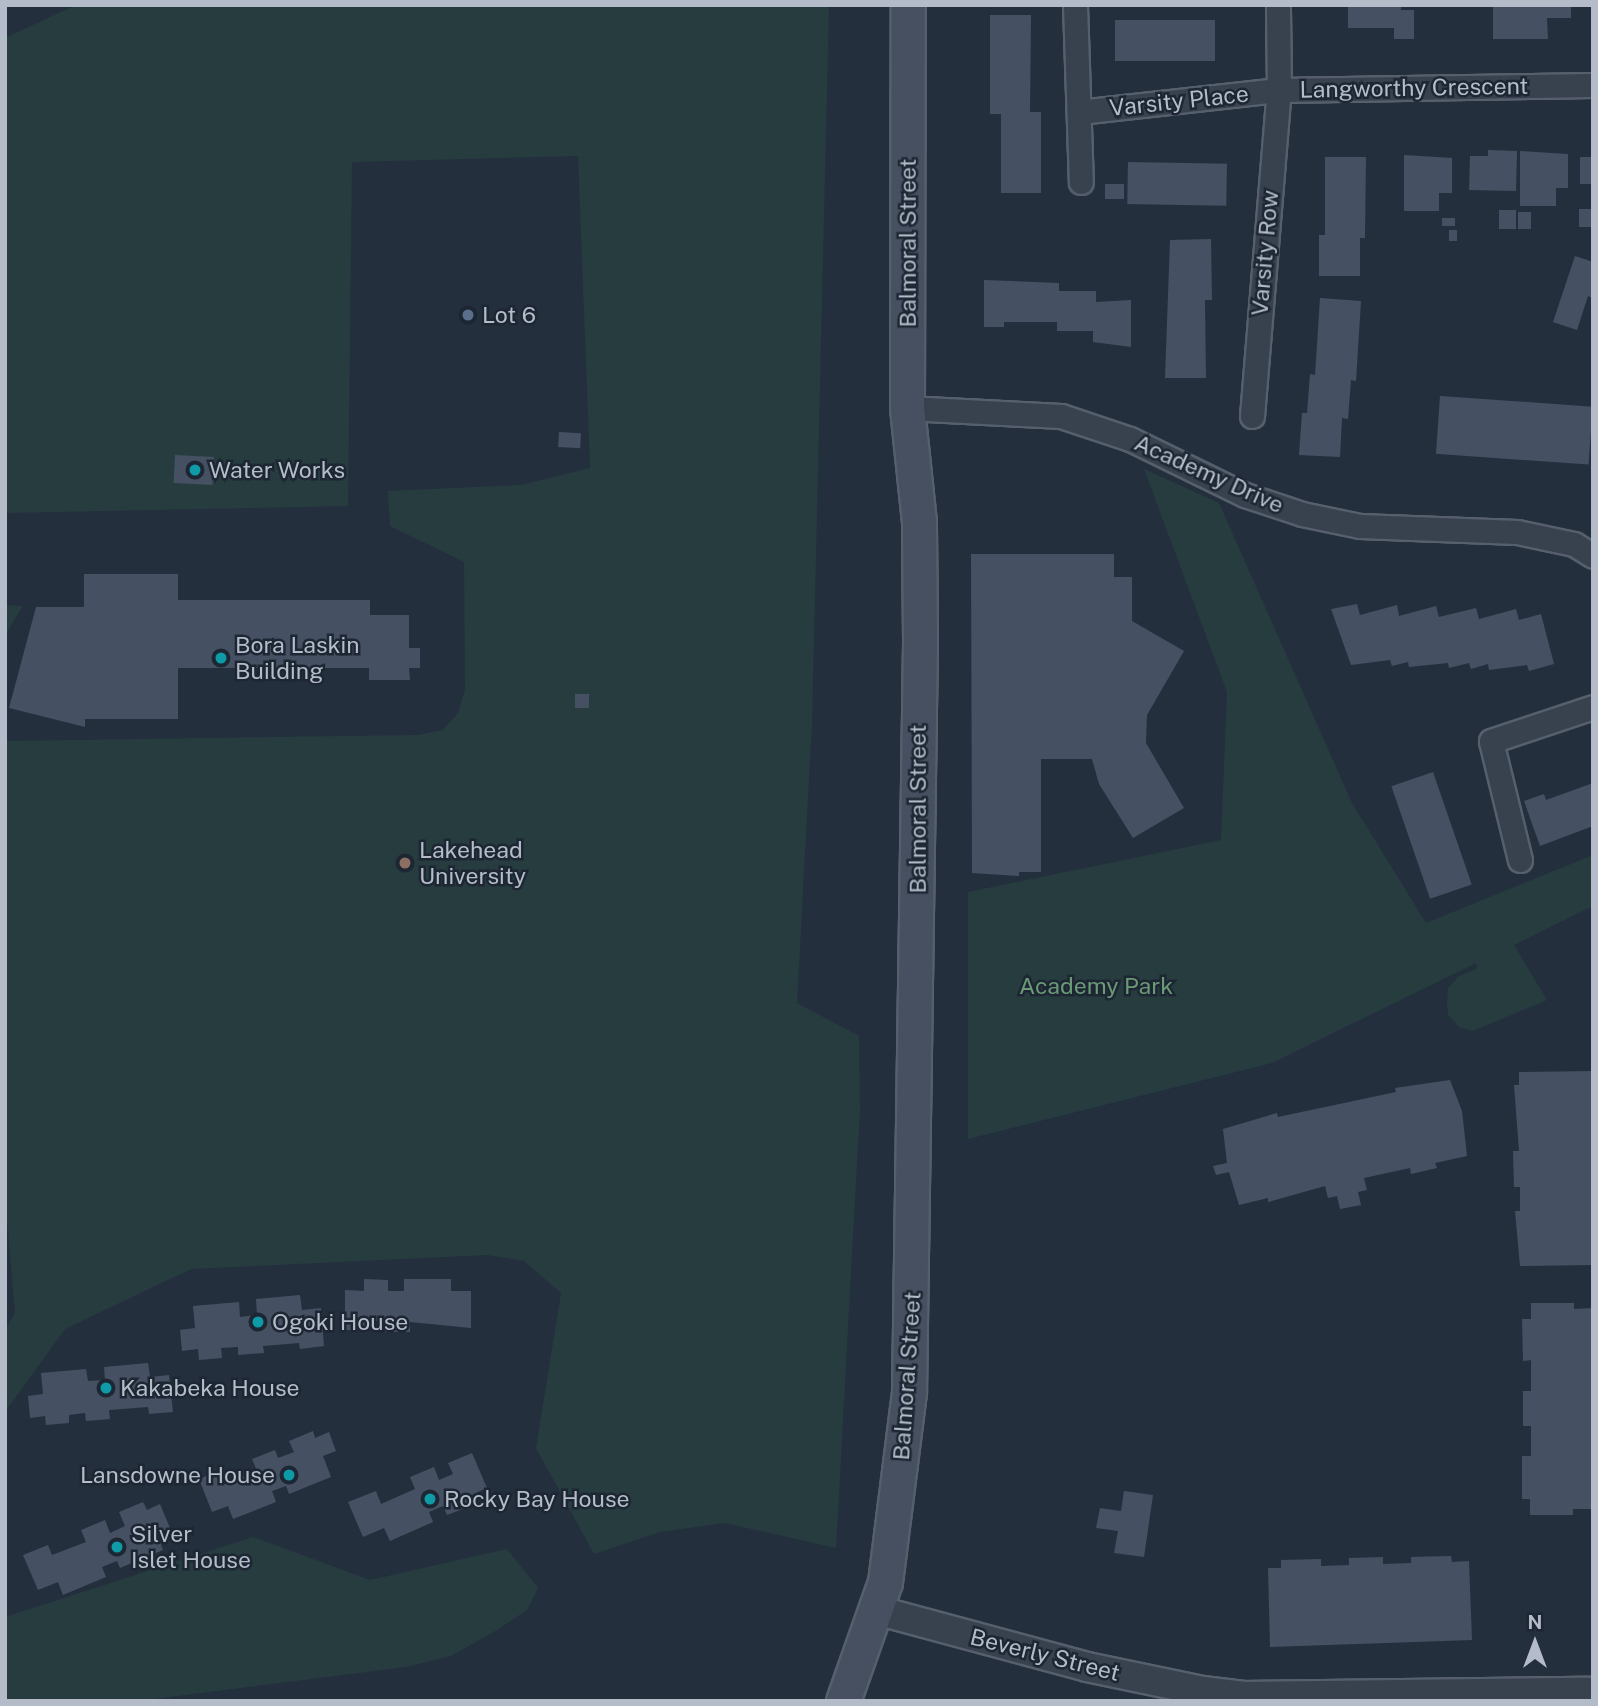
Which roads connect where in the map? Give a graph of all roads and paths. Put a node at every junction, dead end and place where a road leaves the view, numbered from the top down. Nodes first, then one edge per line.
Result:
1 (908, 5) edge
2 (1076, 5) edge
3 (1278, 5) edge
4 (1593, 85) edge
5 (1279, 90) junction
6 (1079, 113) junction
7 (1082, 182) dead end
8 (907, 408) junction
9 (1252, 416) dead end
10 (1593, 556) edge
11 (1593, 708) edge
12 (1520, 860) dead end
13 (876, 1610) junction
14 (1593, 1692) edge
15 (844, 1701) edge

1 - 8 main road, Balmoral Street
2 - 6 street, Varsity Place
3 - 5 street, Langworthy Crescent
4 - 5 street, Langworthy Crescent
5 - 6 street, Varsity Place
5 - 9 street, Varsity Row
6 - 7 street, Varsity Place
8 - 10 street, Academy Drive
8 - 13 main road, Balmoral Street
11 - 12 street
13 - 14 street, Beverly Street
13 - 15 main road, Balmoral Street

